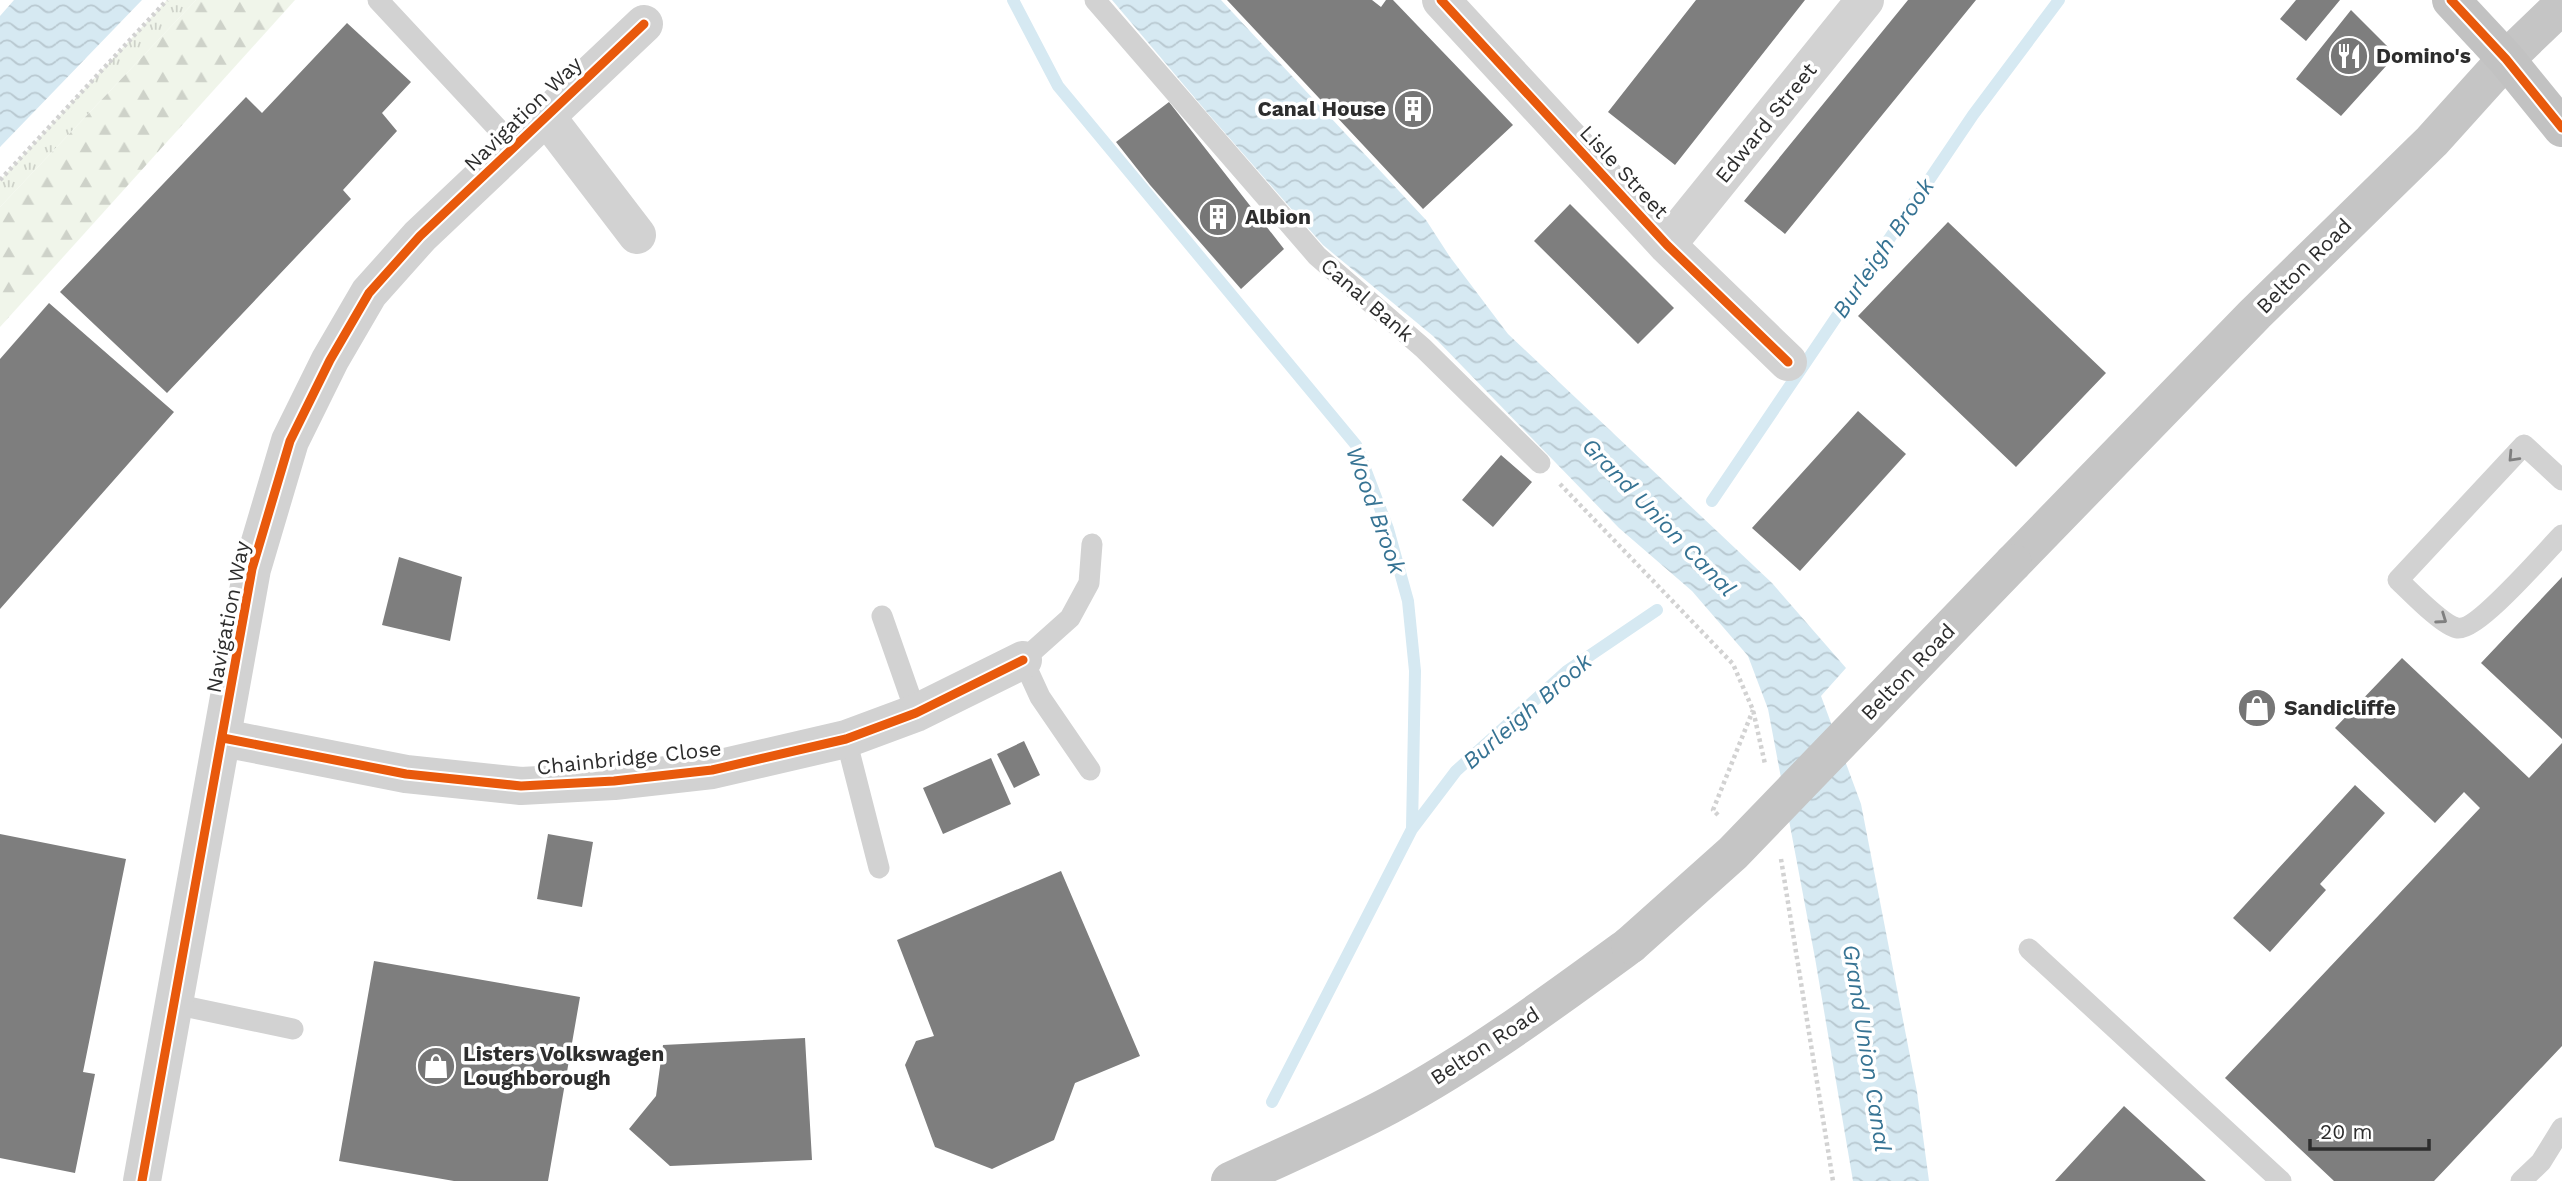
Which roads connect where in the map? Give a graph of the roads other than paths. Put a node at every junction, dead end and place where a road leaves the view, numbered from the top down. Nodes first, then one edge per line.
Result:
1 (378, 0) edge
2 (1095, 0) edge
3 (1441, 0) edge
4 (1865, 0) edge
5 (2451, 0) edge
6 (2562, 5) edge
7 (644, 24) dead end
8 (2506, 59) junction
9 (546, 116) junction
10 (2562, 128) edge
11 (514, 146) junction
12 (637, 235) dead end
13 (1667, 245) junction
14 (1788, 362) dead end
15 (1540, 463) dead end
16 (2562, 481) edge
17 (2562, 535) edge
18 (1092, 544) dead end
19 (882, 616) dead end
20 (1023, 660) junction
21 (916, 713) junction
22 (223, 738) junction
23 (846, 739) junction
24 (1090, 770) dead end
25 (879, 868) dead end
26 (2029, 949) dead end
27 (174, 1004) junction
28 (293, 1029) dead end
29 (2562, 1128) edge
30 (142, 1181) edge
31 (1230, 1181) edge
32 (2281, 1181) edge
33 (2521, 1181) edge

1 - 11 lane
2 - 15 lane, Canal Bank
3 - 13 street, Lisle Street
4 - 13 street, Edward Street
5 - 8 highway
6 - 8 main road, Belton Road
7 - 9 street, Navigation Way
8 - 10 highway
8 - 31 main road, Belton Road, bridge
9 - 11 street, Navigation Way
9 - 12 street, Navigation Way
11 - 22 street, Navigation Way
13 - 14 street, Lisle Street
16 -> 17 lane
18 - 20 lane
19 - 21 lane
20 - 21 street, Chainbridge Close
20 - 24 lane
21 - 23 street, Chainbridge Close
22 - 23 street, Chainbridge Close
22 - 27 street, Navigation Way
23 - 25 lane
26 - 32 lane
27 - 28 lane
27 - 30 street, Navigation Way
29 - 33 lane

